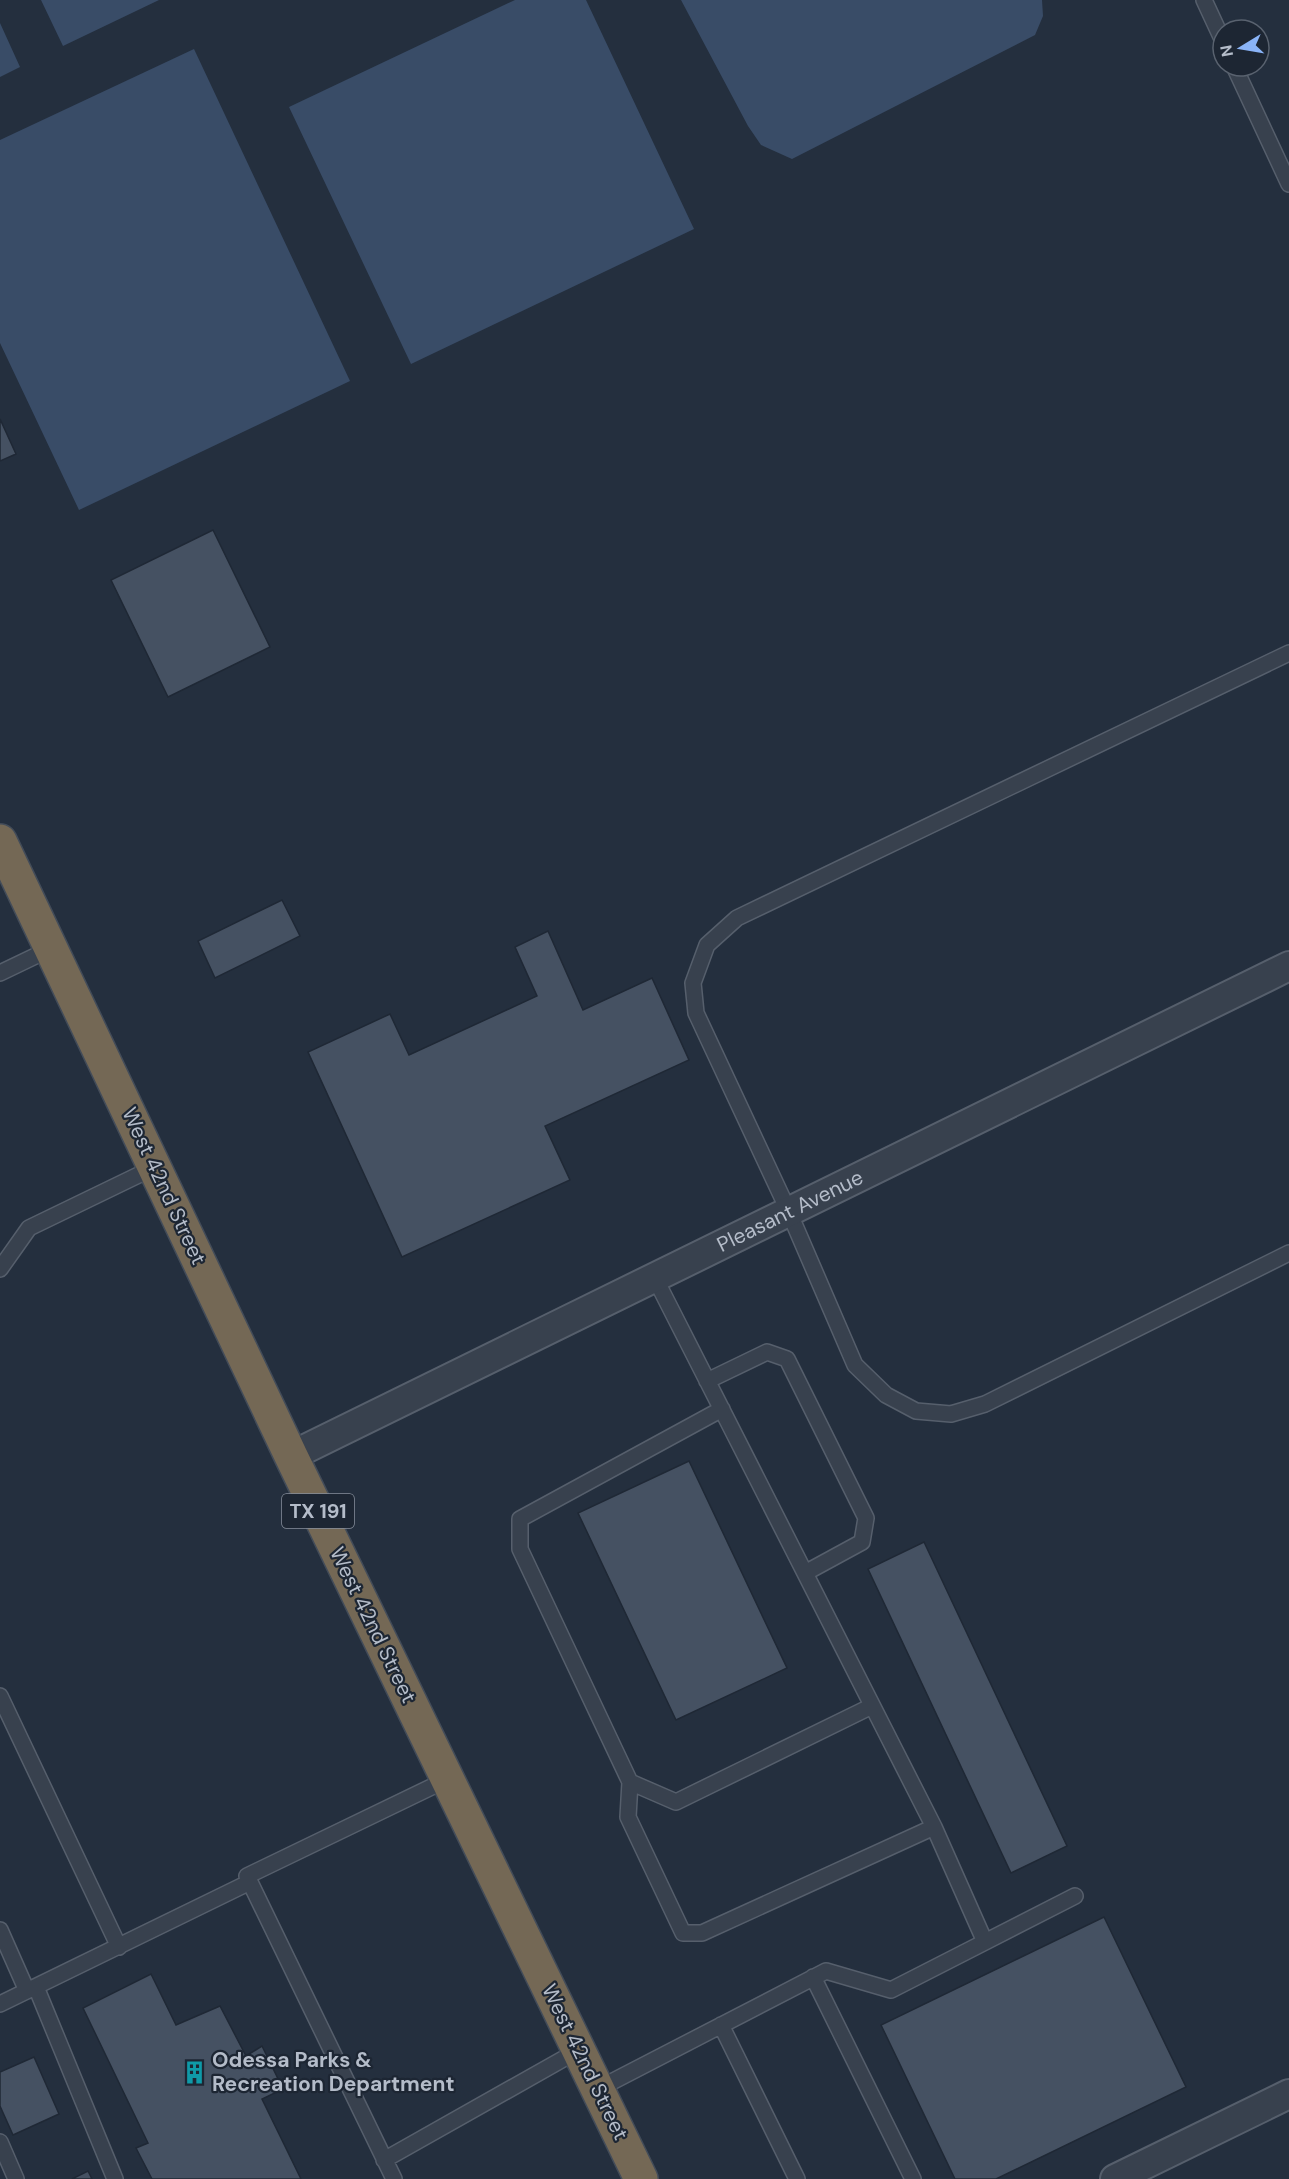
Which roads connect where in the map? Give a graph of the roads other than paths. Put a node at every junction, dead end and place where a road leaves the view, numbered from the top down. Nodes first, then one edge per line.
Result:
1 (1204, 0) edge
2 (1212, 18) edge
3 (1240, 78) edge
4 (1289, 184) edge
5 (1289, 653) edge
6 (0, 841) edge
7 (52, 948) junction
8 (1289, 966) edge
9 (0, 973) edge
10 (155, 1167) junction
11 (789, 1212) junction
12 (1289, 1253) edge
13 (0, 1269) edge
14 (655, 1278) junction
15 (708, 1381) junction
16 (722, 1409) junction
17 (291, 1456) junction
18 (805, 1573) junction
19 (0, 1696) edge
20 (872, 1706) junction
21 (447, 1779) junction
22 (630, 1782) junction
23 (934, 1827) junction
24 (250, 1882) junction
25 (1075, 1896) dead end
26 (0, 1930) edge
27 (985, 1942) junction
28 (119, 1947) junction
29 (813, 1977) junction
30 (31, 1989) junction
31 (0, 2004) edge
32 (721, 2025) junction
33 (579, 2050) junction
34 (598, 2089) junction
35 (1289, 2094) edge
36 (0, 2142) edge
37 (384, 2160) junction
38 (16, 2179) edge
39 (115, 2179) edge
40 (393, 2179) edge
41 (641, 2179) edge
42 (797, 2179) edge
43 (913, 2179) edge
44 (1115, 2179) edge

1 - 2 lane
3 - 4 lane
5 - 11 lane
6 - 7 highway, West 42nd Street / TX 191
7 - 9 lane
7 - 10 highway, West 42nd Street / TX 191
8 - 11 street, Pleasant Avenue
10 - 13 lane
10 - 17 highway, West 42nd Street / TX 191
11 - 12 lane
11 - 14 street, Pleasant Avenue
14 - 15 lane
14 - 17 street, Pleasant Avenue
15 - 16 lane
15 - 18 lane
16 - 18 lane
16 - 22 lane
17 - 21 highway, West 42nd Street / TX 191
18 - 20 lane
19 - 28 lane
20 - 22 lane
20 - 23 lane
21 - 24 lane
21 - 33 highway, West 42nd Street / TX 191
22 - 23 lane
23 - 27 lane
24 - 28 lane
24 - 37 lane
25 - 27 lane
26 - 30 lane
27 - 29 lane
28 - 30 lane
29 - 32 lane
29 - 43 lane
30 - 31 lane
30 - 39 lane
32 - 34 lane
32 - 42 lane
33 - 34 highway, West 42nd Street / TX 191
33 - 37 lane
34 - 41 highway, West 42nd Street / TX 191
35 - 44 street
36 - 38 lane
37 - 40 lane

